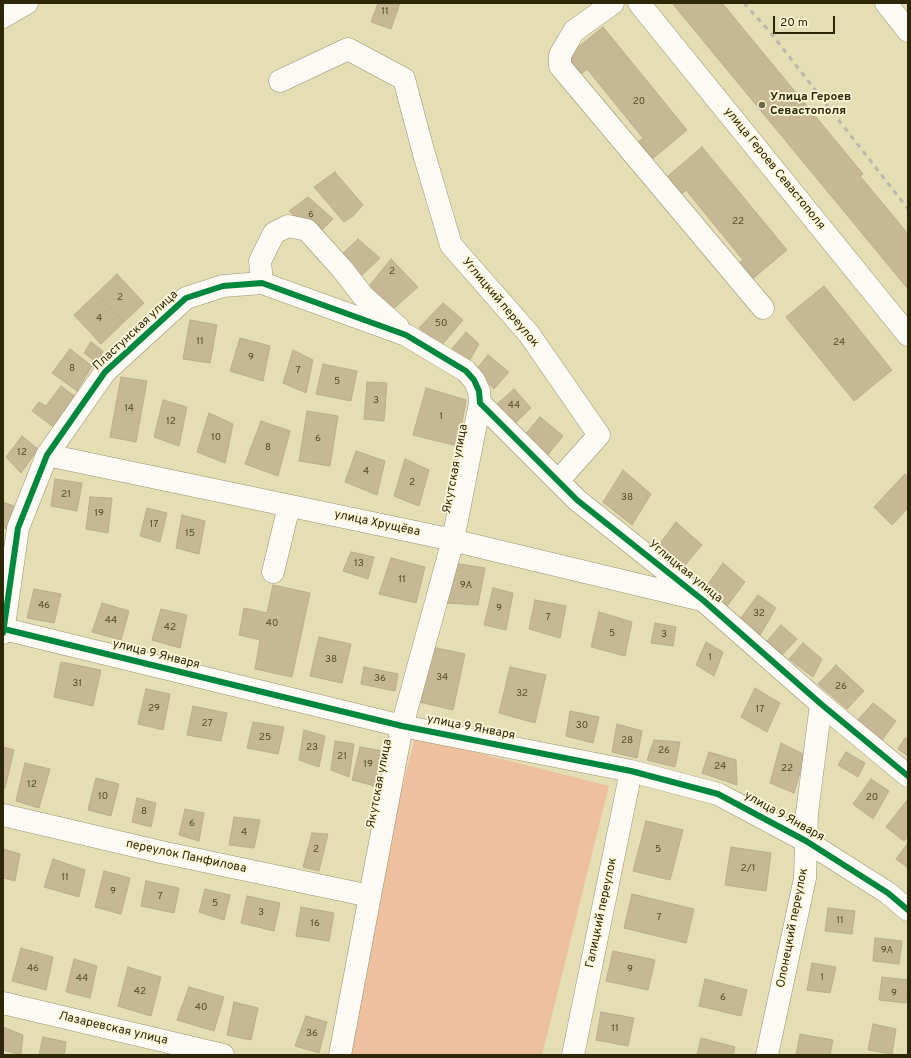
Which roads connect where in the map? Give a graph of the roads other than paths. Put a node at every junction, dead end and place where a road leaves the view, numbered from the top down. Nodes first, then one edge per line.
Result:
1 (27, 3) edge
2 (613, 3) edge
3 (639, 3) edge
4 (886, 3) edge
5 (3, 17) edge
6 (908, 31) edge
7 (280, 81) dead end
8 (262, 283) junction
9 (763, 308) dead end
10 (406, 335) junction
11 (908, 336) edge
12 (480, 403) junction
13 (47, 455) junction
14 (558, 481) junction
15 (289, 506) junction
16 (453, 540) junction
17 (273, 572) dead end
18 (7, 583) edge
19 (704, 601) junction
20 (4, 631) edge
21 (821, 704) junction
22 (402, 726) junction
23 (631, 771) junction
24 (908, 776) edge
25 (3, 815) edge
26 (806, 841) junction
27 (370, 896) junction
28 (908, 910) edge
29 (3, 1004) edge
30 (223, 1055) edge
31 (340, 1055) edge
32 (573, 1055) edge
33 (768, 1055) edge

1 - 5 street
2 - 9 street
3 - 11 street, улица Героев Севастополя
4 - 6 street
7 - 14 street, Углицкий переулок
8 - 10 street, Пластунская улица
8 - 10 street
8 - 13 street, Пластунская улица
10 - 12 street, Пластунская улица
12 - 14 street, Углицкая улица
12 - 16 street, Якутская улица
13 - 15 street, улица Хрущёва
13 - 18 street, Пластунская улица
14 - 19 street, Углицкая улица
15 - 16 street, улица Хрущёва
15 - 17 street
16 - 19 street, улица Хрущёва
16 - 22 street, Якутская улица
18 - 20 street, Пластунская улица
19 - 21 street, Углицкая улица
20 - 22 street, улица 9 Января
21 - 24 street, Углицкая улица
21 - 26 street, Олонецкий переулок
22 - 23 street, улица 9 Января
22 - 27 street, Якутская улица
23 - 26 street, улица 9 Января
23 - 32 street, Галицкий переулок
25 - 27 street, переулок Панфилова
26 - 28 street, улица 9 Января
26 - 33 street, Олонецкий переулок
27 - 31 street, Якутская улица
29 - 30 street, Лазаревская улица

